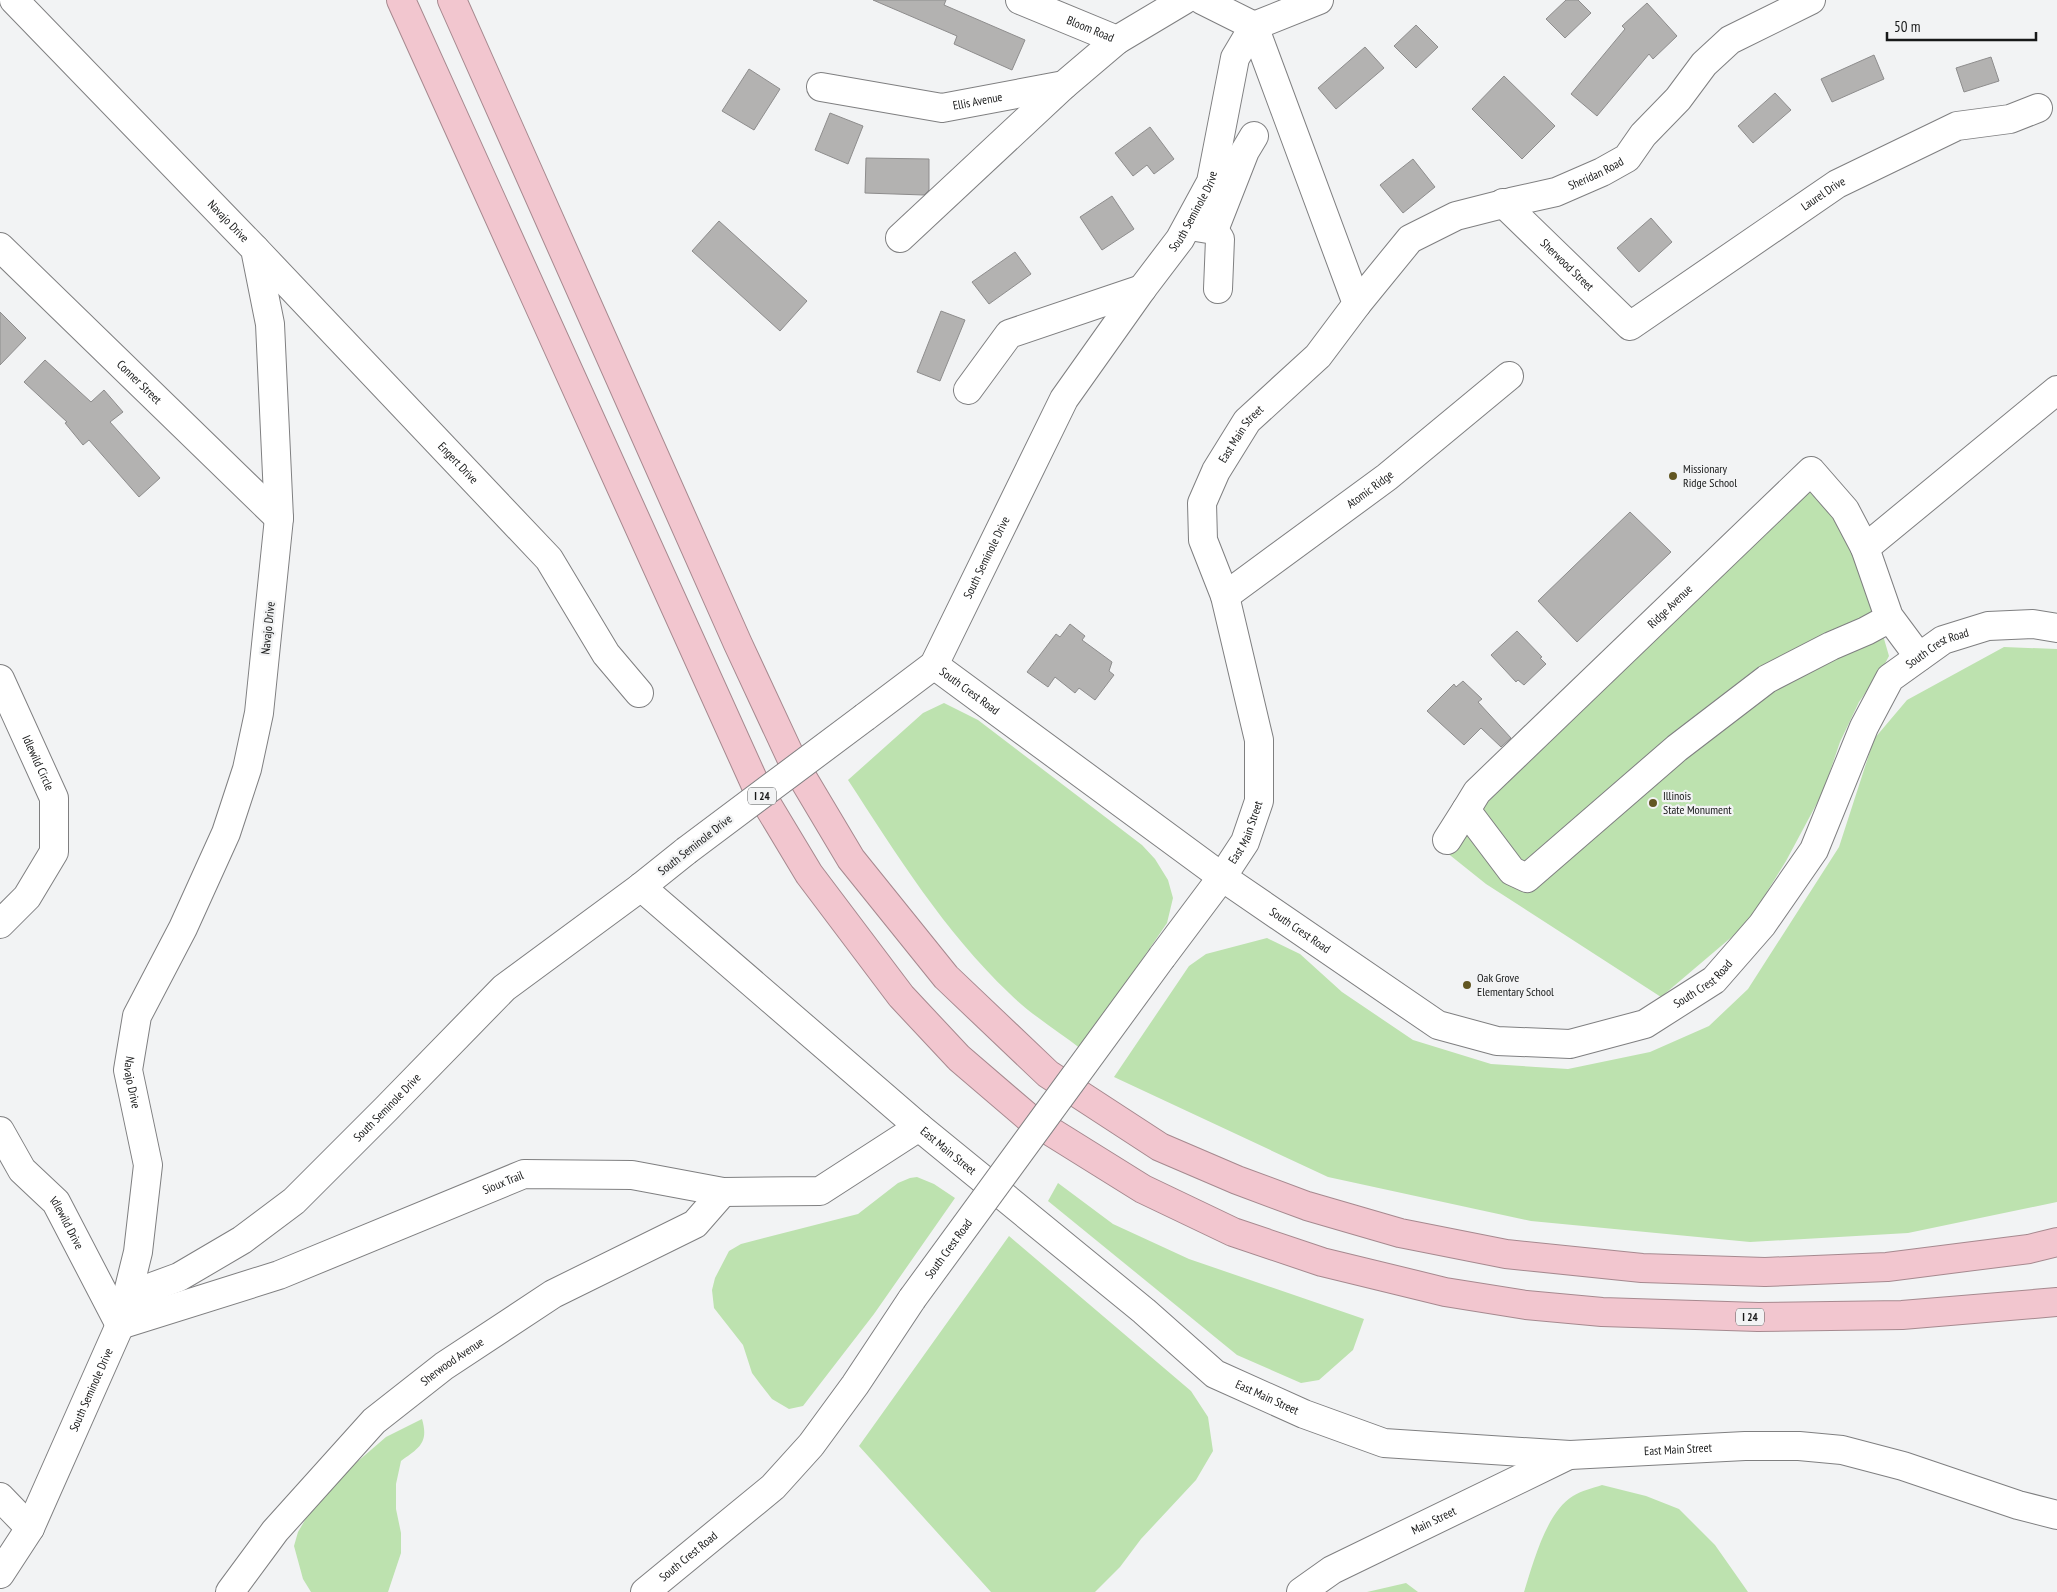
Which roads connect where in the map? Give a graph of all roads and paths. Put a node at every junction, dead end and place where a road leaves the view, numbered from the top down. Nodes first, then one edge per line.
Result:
1 (14, 0) edge
2 (401, 0) edge
3 (452, 0) edge
4 (1020, 0) edge
5 (1184, 0) edge
6 (1202, 0) edge
7 (1319, 0) edge
8 (1811, 0) edge
9 (1254, 26) junction
10 (1117, 40) junction
11 (1064, 85) junction
12 (821, 87) dead end
13 (2038, 108) dead end
14 (1254, 136) dead end
15 (1503, 203) junction
16 (1187, 226) junction
17 (1214, 230) junction
18 (900, 238) dead end
19 (0, 247) edge
20 (255, 249) junction
21 (1142, 289) junction
22 (1218, 289) dead end
23 (1357, 304) junction
24 (1630, 326) joint
25 (1509, 376) dead end
26 (968, 390) dead end
27 (2057, 390) edge
28 (279, 518) junction
29 (1865, 548) junction
30 (1225, 596) junction
31 (1890, 618) junction
32 (2057, 628) edge
33 (1919, 657) junction
34 (934, 665) junction
35 (0, 679) edge
36 (639, 693) dead end
37 (1466, 810) junction
38 (1447, 840) dead end
39 (1222, 877) junction
40 (641, 887) junction
41 (0, 924) edge
42 (919, 1128) junction
43 (0, 1131) edge
44 (723, 1192) junction
45 (2057, 1242) edge
46 (2057, 1302) edge
47 (120, 1325) junction
48 (1570, 1455) junction
49 (0, 1498) edge
50 (2057, 1515) edge
51 (30, 1528) junction
52 (0, 1574) edge
53 (230, 1592) edge
54 (645, 1592) edge
55 (1301, 1592) edge

1 - 20 street, Navajo Drive
2 - 46 highway, I 24
3 - 45 highway
4 - 10 street, Bloom Road
5 - 10 street, Bloom Road
6 - 9 street
7 - 9 street
8 - 15 street, Sheridan Road
9 - 16 street, South Seminole Drive
9 - 23 street
10 - 11 street, Ellis Avenue
11 - 12 street, Ellis Avenue
11 - 18 street
13 - 24 street, Laurel Drive
14 - 17 street
15 - 23 street, Sheridan Road
15 - 24 street, Sherwood Street
16 - 17 street
16 - 21 street, South Seminole Drive
17 - 22 street
19 - 28 street, Conner Street
20 - 28 street, Navajo Drive
20 - 36 street, Engert Drive
21 - 26 street
21 - 34 street, South Seminole Drive
23 - 30 street, East Main Street
25 - 30 street, Atomic Ridge
27 - 29 street
28 - 47 street, Navajo Drive
29 - 31 street, Ridge Avenue
29 - 37 street, Ridge Avenue
30 - 39 street, East Main Street
31 - 33 street, Ridge Avenue
31 - 37 street
32 - 33 street, South Crest Road
33 - 39 street, South Crest Road
34 - 39 street, South Crest Road
34 - 40 street, South Seminole Drive, bridge
35 - 41 street, Idlewild Circle
37 - 38 street, Ridge Avenue
39 - 54 street, South Crest Road, bridge
40 - 42 street, East Main Street
40 - 47 street, South Seminole Drive
42 - 44 street, Sioux Trail
42 - 48 street, East Main Street
43 - 47 street, Idlewild Drive
44 - 47 street, Sioux Trail
44 - 53 street, Sherwood Avenue
47 - 51 street, South Seminole Drive
48 - 50 street, East Main Street
48 - 55 street, Main Street
49 - 51 street
51 - 52 street, South Seminole Drive

